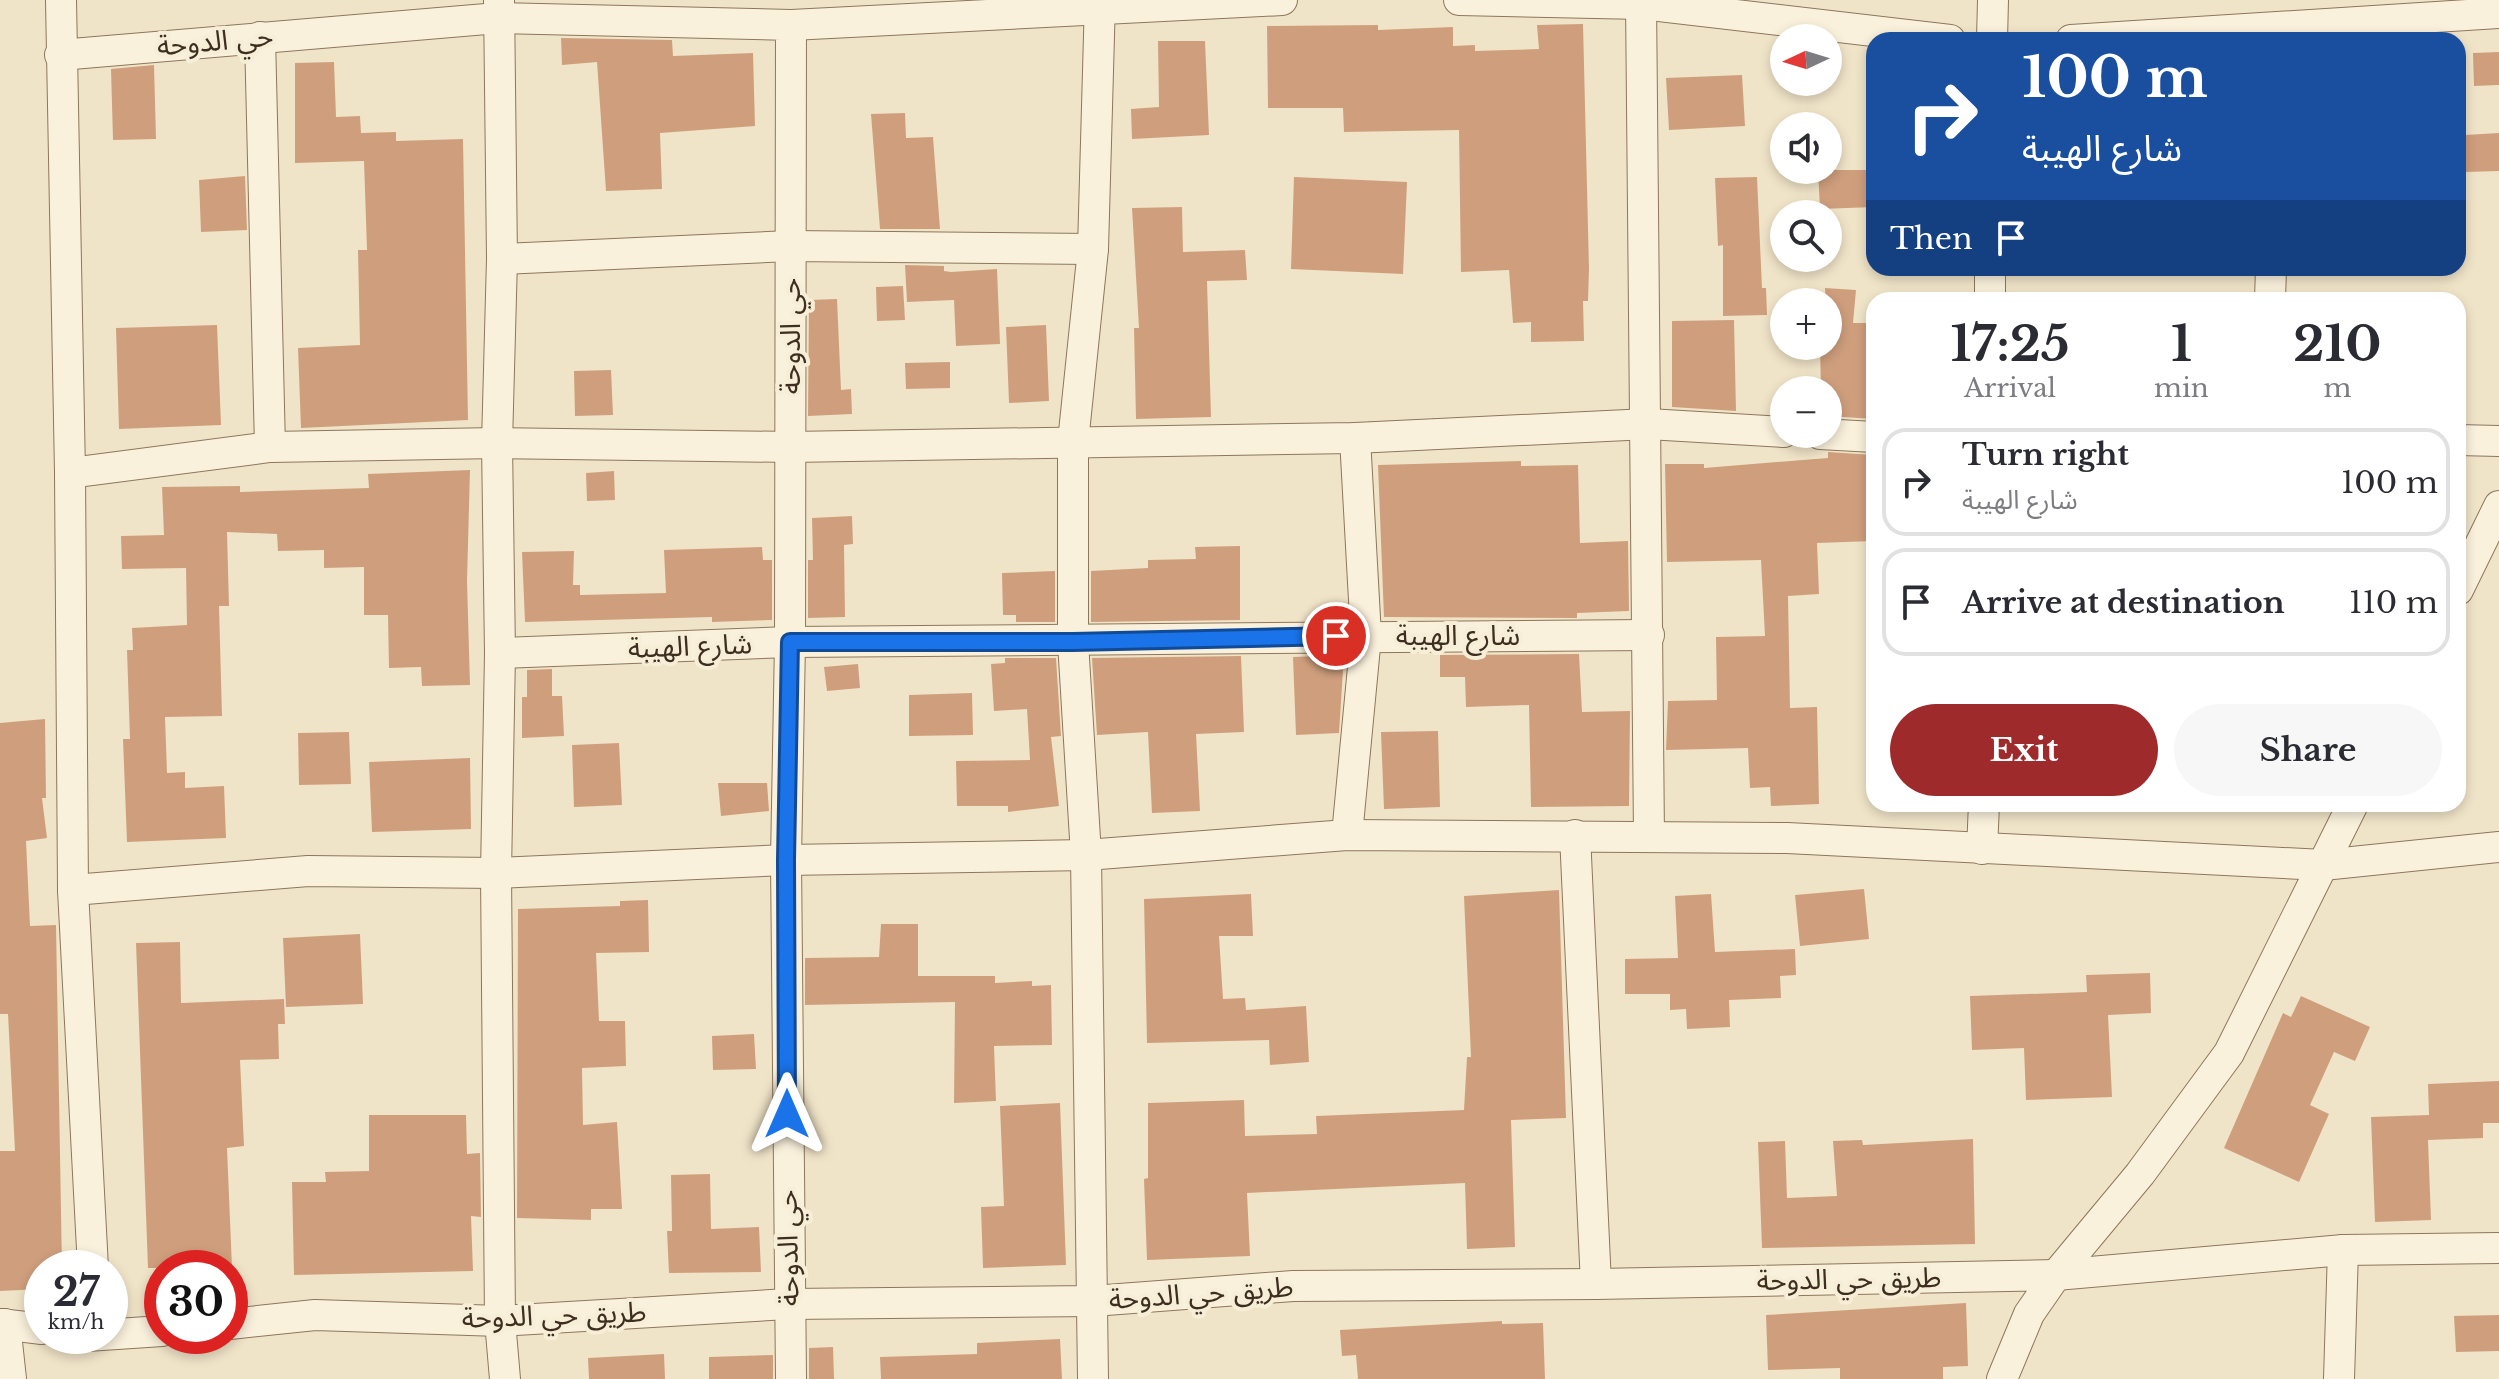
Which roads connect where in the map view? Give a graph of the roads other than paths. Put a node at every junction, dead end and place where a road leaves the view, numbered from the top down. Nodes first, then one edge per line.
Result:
1 (61, 0) edge
2 (1282, 0) edge
3 (1459, 0) edge
4 (1993, 0) edge
5 (1642, 2) edge
6 (1100, 4) edge
7 (498, 9) edge
8 (2499, 13) edge
9 (2278, 22) edge
10 (791, 25) junction
11 (1885, 32) edge
12 (1992, 32) edge
13 (2163, 32) edge
14 (260, 37) junction
15 (60, 55) junction
16 (790, 246) junction
17 (1093, 249) junction
18 (502, 259) junction
19 (1648, 424) junction
20 (1770, 431) edge
21 (1842, 435) edge
22 (1866, 437) edge
23 (1355, 438) junction
24 (2466, 440) edge
25 (2499, 441) edge
26 (1073, 442) junction
27 (497, 443) junction
28 (270, 447) junction
29 (790, 447) junction
30 (70, 473) junction
31 (2499, 506) edge
32 (2466, 574) edge
33 (1649, 635) junction
34 (1366, 636) junction
35 (790, 642) junction
36 (1073, 642) junction
37 (500, 653) junction
38 (1984, 812) edge
39 (2349, 812) edge
40 (1347, 835) junction
41 (1575, 835) junction
42 (1649, 837) junction
43 (2499, 847) edge
44 (1982, 849) junction
45 (1086, 855) junction
46 (786, 860) junction
47 (2323, 865) junction
48 (496, 873) junction
49 (73, 890) junction
50 (2499, 1248) edge
51 (92, 1250) edge
52 (2343, 1250) junction
53 (2056, 1275) junction
54 (1596, 1284) junction
55 (1093, 1301) junction
56 (788, 1304) junction
57 (500, 1321) junction
58 (248, 1322) edge
59 (3, 1324) edge
60 (24, 1327) edge
61 (11, 1379) edge
62 (505, 1379) edge
63 (791, 1379) edge
64 (1093, 1379) edge
65 (2002, 1379) edge
66 (2339, 1379) edge

1 - 15 street
2 - 6 street
3 - 5 street
4 - 12 street
5 - 11 street
5 - 19 street
6 - 10 street
6 - 17 street
7 - 10 street, حي الدوحة
7 - 14 street, حي الدوحة
7 - 18 street
8 - 9 street
9 - 13 street
10 - 16 street, حي الدوحة
14 - 15 street, حي الدوحة
14 - 28 street
15 - 30 street
16 - 17 street
16 - 18 street
16 - 29 street, حي الدوحة
17 - 26 street
18 - 27 street
19 - 20 street
19 - 23 street
19 - 33 street
21 - 22 street
23 - 26 street
23 - 34 street
24 - 25 street
26 - 29 street
26 - 36 street
27 - 28 street
27 - 29 street
27 - 37 street
28 - 30 street
29 - 35 street, حي الدوحة
30 - 49 street
31 - 32 street
33 - 34 street, شارع الهيبة
33 - 42 street
34 - 36 street, شارع الهيبة
34 - 40 street
35 - 36 street, شارع الهيبة
35 - 37 street, شارع الهيبة
35 - 46 street, حي الدوحة
36 - 45 street
37 - 48 street
38 - 44 street
39 - 47 street
40 - 41 street
40 - 45 street
41 - 42 street
41 - 54 street
42 - 44 street
43 - 47 street
44 - 47 street
45 - 46 street
45 - 55 street
46 - 48 street
46 - 56 street, حي الدوحة
47 - 53 street
48 - 49 street
48 - 57 street
49 - 51 street
50 - 52 street, طريق حي الدوحة
52 - 53 street, طريق حي الدوحة
52 - 66 street
53 - 54 street, طريق حي الدوحة
53 - 65 street
54 - 55 street, طريق حي الدوحة
55 - 56 street, طريق حي الدوحة
55 - 64 street
56 - 57 street, طريق حي الدوحة
56 - 63 street, حي الدوحة
57 - 58 street, طريق حي الدوحة
57 - 62 street
59 - 60 street
59 - 61 street

